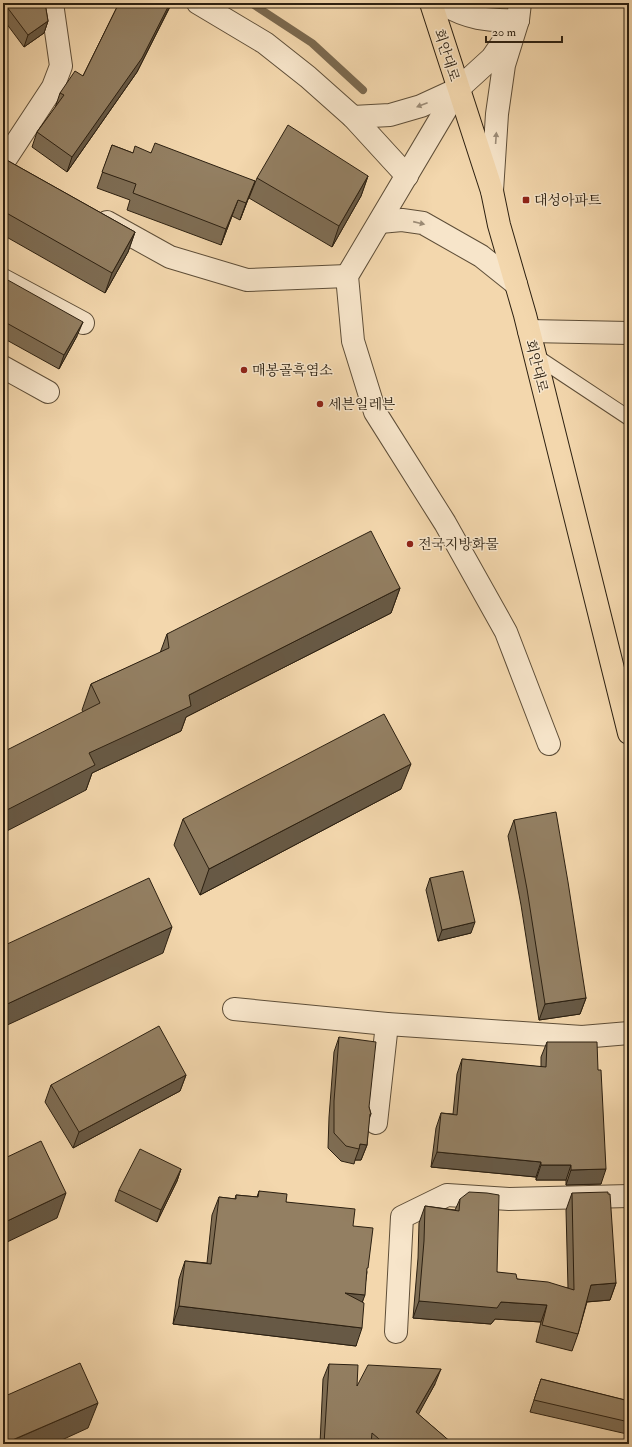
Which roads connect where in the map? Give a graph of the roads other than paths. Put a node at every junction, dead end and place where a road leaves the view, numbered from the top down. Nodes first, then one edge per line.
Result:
1 (52, 3) edge
2 (198, 3) edge
3 (431, 3) edge
4 (441, 3) edge
5 (519, 12) edge
6 (458, 89) junction
7 (353, 117) junction
8 (8, 167) edge
9 (407, 176) junction
10 (492, 191) junction
11 (87, 211) edge
12 (380, 222) junction
13 (347, 276) junction
14 (3, 280) edge
15 (516, 284) junction
16 (83, 323) edge
17 (529, 331) junction
18 (629, 333) edge
19 (534, 355) junction
20 (3, 367) edge
21 (48, 392) dead end
22 (629, 418) edge
23 (629, 733) edge
24 (549, 744) dead end
25 (234, 1009) dead end
26 (387, 1024) junction
27 (629, 1033) edge
28 (376, 1123) dead end
29 (629, 1196) edge
30 (396, 1332) dead end

1 - 8 street
2 - 7 street
3 - 6 main road, 회안대로
4 - 5 street
5 - 6 street
10 -> 5 street
6 -> 7 street
6 - 9 street
6 - 10 main road, 회안대로
7 - 9 street
9 - 12 street
10 - 15 main road, 회안대로
11 - 13 street
12 - 13 street
12 -> 15 street
13 - 24 street
14 - 16 street
15 - 17 main road, 회안대로
17 - 18 street
17 - 19 main road, 회안대로
19 - 22 lane
19 - 23 main road, 회안대로
20 - 21 street
25 - 26 street
26 - 27 street
26 - 28 street
29 - 30 street

